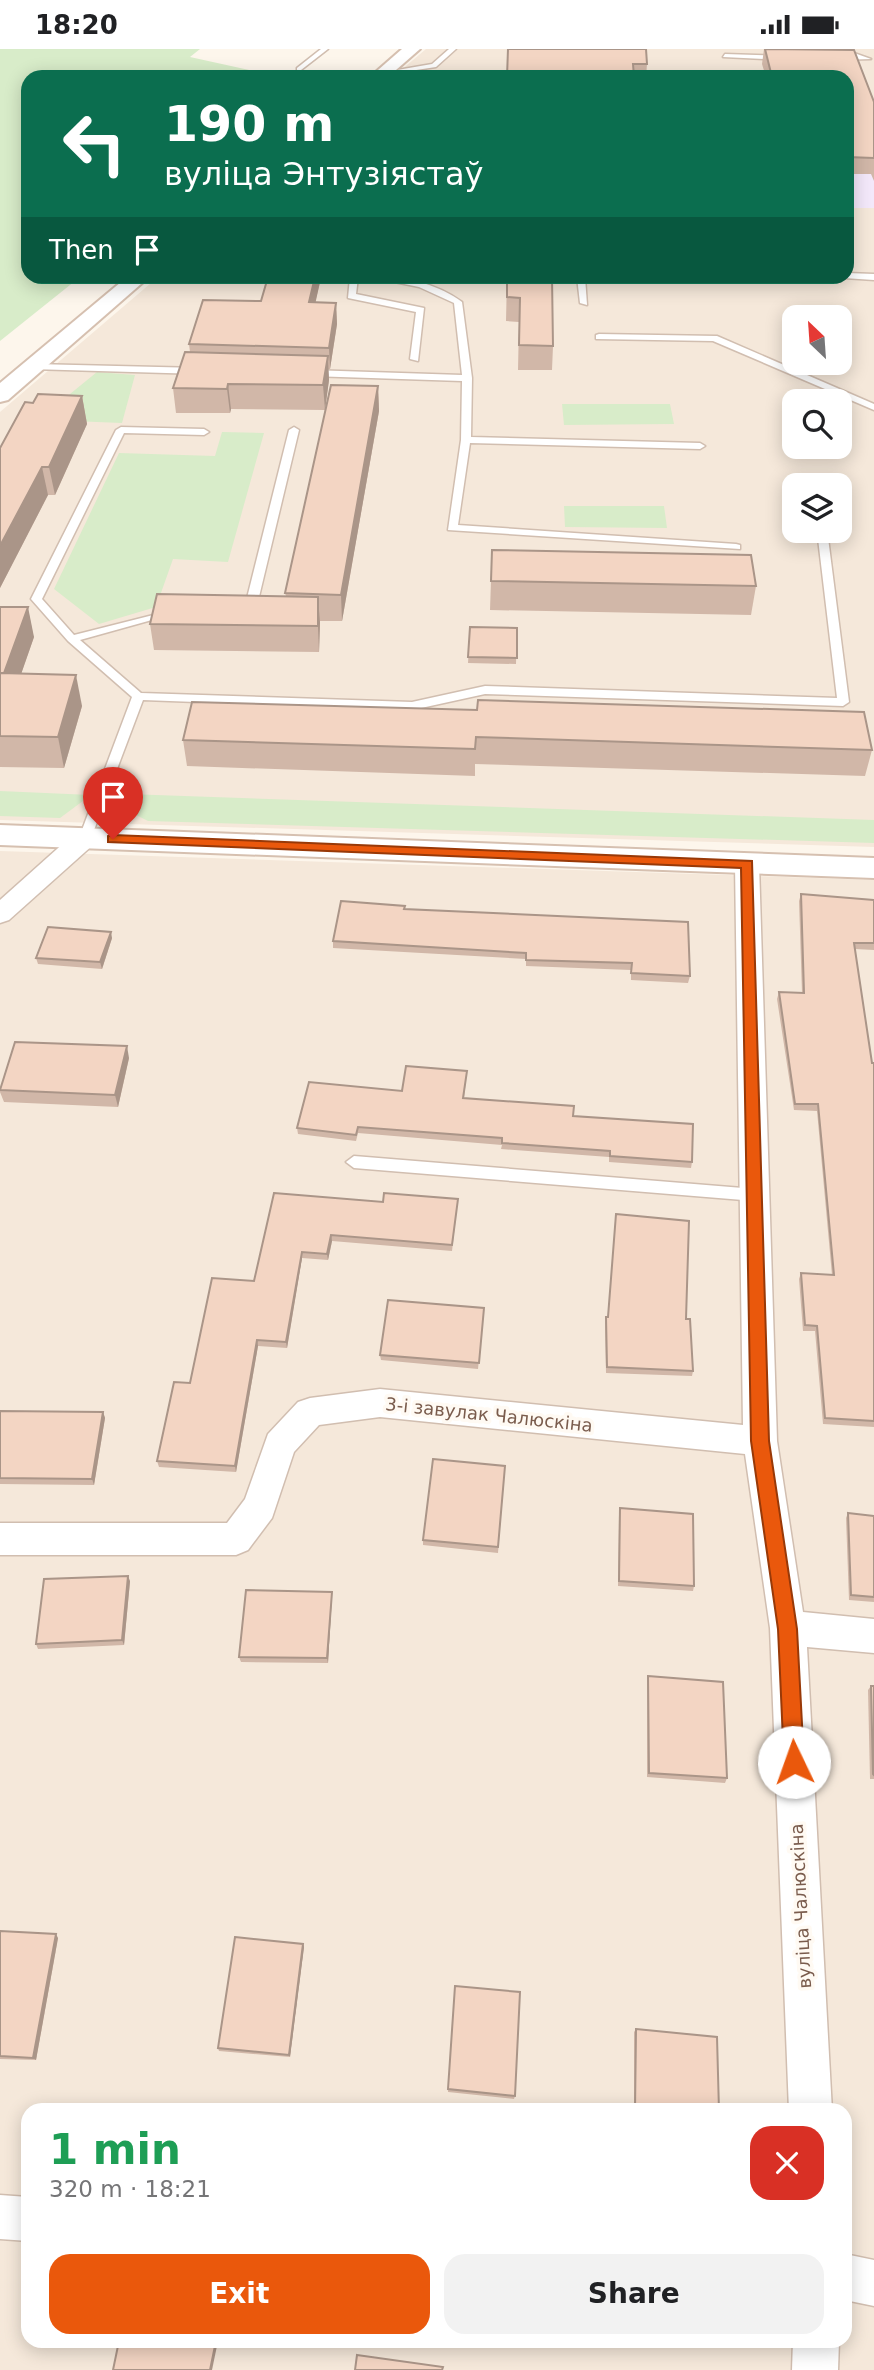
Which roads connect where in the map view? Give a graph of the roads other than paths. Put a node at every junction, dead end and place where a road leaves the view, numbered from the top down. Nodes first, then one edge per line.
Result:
1 (325, 49) edge
2 (412, 49) edge
3 (453, 49) edge
4 (836, 49) edge
5 (725, 56) dead end
6 (790, 58) edge
7 (829, 59) edge
8 (868, 59) junction
9 (299, 69) dead end
10 (874, 69) edge
11 (387, 70) edge
12 (410, 70) edge
13 (854, 276) edge
14 (874, 277) edge
15 (131, 284) edge
16 (353, 284) edge
17 (415, 284) edge
18 (582, 284) edge
19 (584, 303) dead end
20 (599, 337) dead end
21 (415, 359) dead end
22 (34, 367) junction
23 (214, 371) edge
24 (297, 373) edge
25 (467, 378) junction
26 (0, 395) edge
27 (874, 407) edge
28 (294, 430) dead end
29 (204, 432) dead end
30 (466, 440) junction
31 (700, 446) dead end
32 (824, 543) edge
33 (736, 547) dead end
34 (227, 604) edge
35 (190, 609) edge
36 (72, 639) junction
37 (138, 696) junction
38 (0, 835) edge
39 (85, 838) junction
40 (747, 864) junction
41 (874, 868) edge
42 (0, 914) edge
43 (354, 1161) dead end
44 (755, 1195) junction
45 (760, 1441) junction
46 (0, 1539) edge
47 (788, 1629) junction
48 (874, 1636) edge
49 (811, 2103) edge
50 (0, 2217) edge
51 (21, 2218) edge
52 (852, 2278) edge
53 (874, 2283) edge
54 (816, 2348) edge
55 (816, 2370) edge

1 - 9 lane
2 - 11 main road
3 - 12 lane
4 - 8 lane
5 - 6 lane
7 - 8 lane
8 - 10 lane
13 - 14 lane
15 - 22 main road
16 - 21 lane
17 - 25 lane
18 - 19 lane
20 - 27 lane
22 - 23 lane
22 - 26 main road
24 - 25 lane
25 - 30 lane
28 - 34 lane
29 - 36 lane
30 - 31 lane
30 - 33 lane
32 - 37 lane
35 - 36 lane
36 - 37 lane
37 - 39 lane
38 - 39 main road
39 - 40 main road
39 - 42 street
40 - 41 main road
40 - 44 street, вуліца Чалюскіна
43 - 44 lane
44 - 45 street, вуліца Чалюскіна
45 - 46 street, 3-і завулак Чалюскіна
45 - 47 street, вуліца Чалюскіна
47 - 48 street
47 - 49 street, вуліца Чалюскіна
50 - 51 street
52 - 53 street
54 - 55 street

